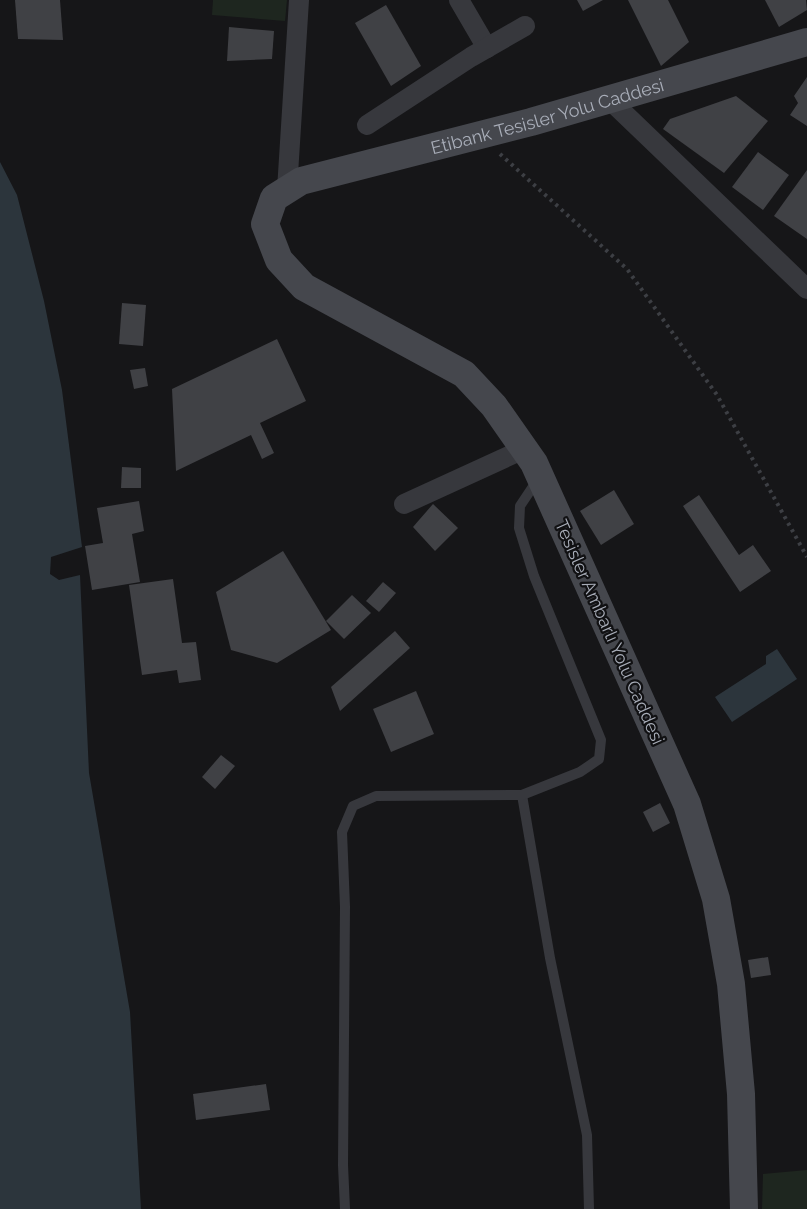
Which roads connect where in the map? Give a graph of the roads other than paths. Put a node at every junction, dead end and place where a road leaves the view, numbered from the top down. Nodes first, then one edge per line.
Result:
1 (299, 0) edge
2 (459, 0) edge
3 (525, 26) dead end
4 (487, 48) junction
5 (802, 48) edge
6 (610, 99) junction
7 (367, 125) dead end
8 (287, 190) junction
9 (807, 289) edge
10 (524, 449) junction
11 (540, 476) junction
12 (404, 504) dead end
13 (522, 795) junction
14 (345, 1209) edge
15 (589, 1209) edge
16 (744, 1209) edge

1 - 8 street
2 - 4 street
3 - 4 street
4 - 7 street
5 - 6 street, Etibank Tesisler Yolu Caddesi
6 - 8 street, Etibank Tesisler Yolu Caddesi
6 - 9 street
8 - 10 street, Tesisler Ambarlı Yolu Caddesi
10 - 11 street, Tesisler Ambarlı Yolu Caddesi
10 - 12 street
11 - 13 lane
11 - 16 street, Tesisler Ambarlı Yolu Caddesi
13 - 14 lane
13 - 15 lane

